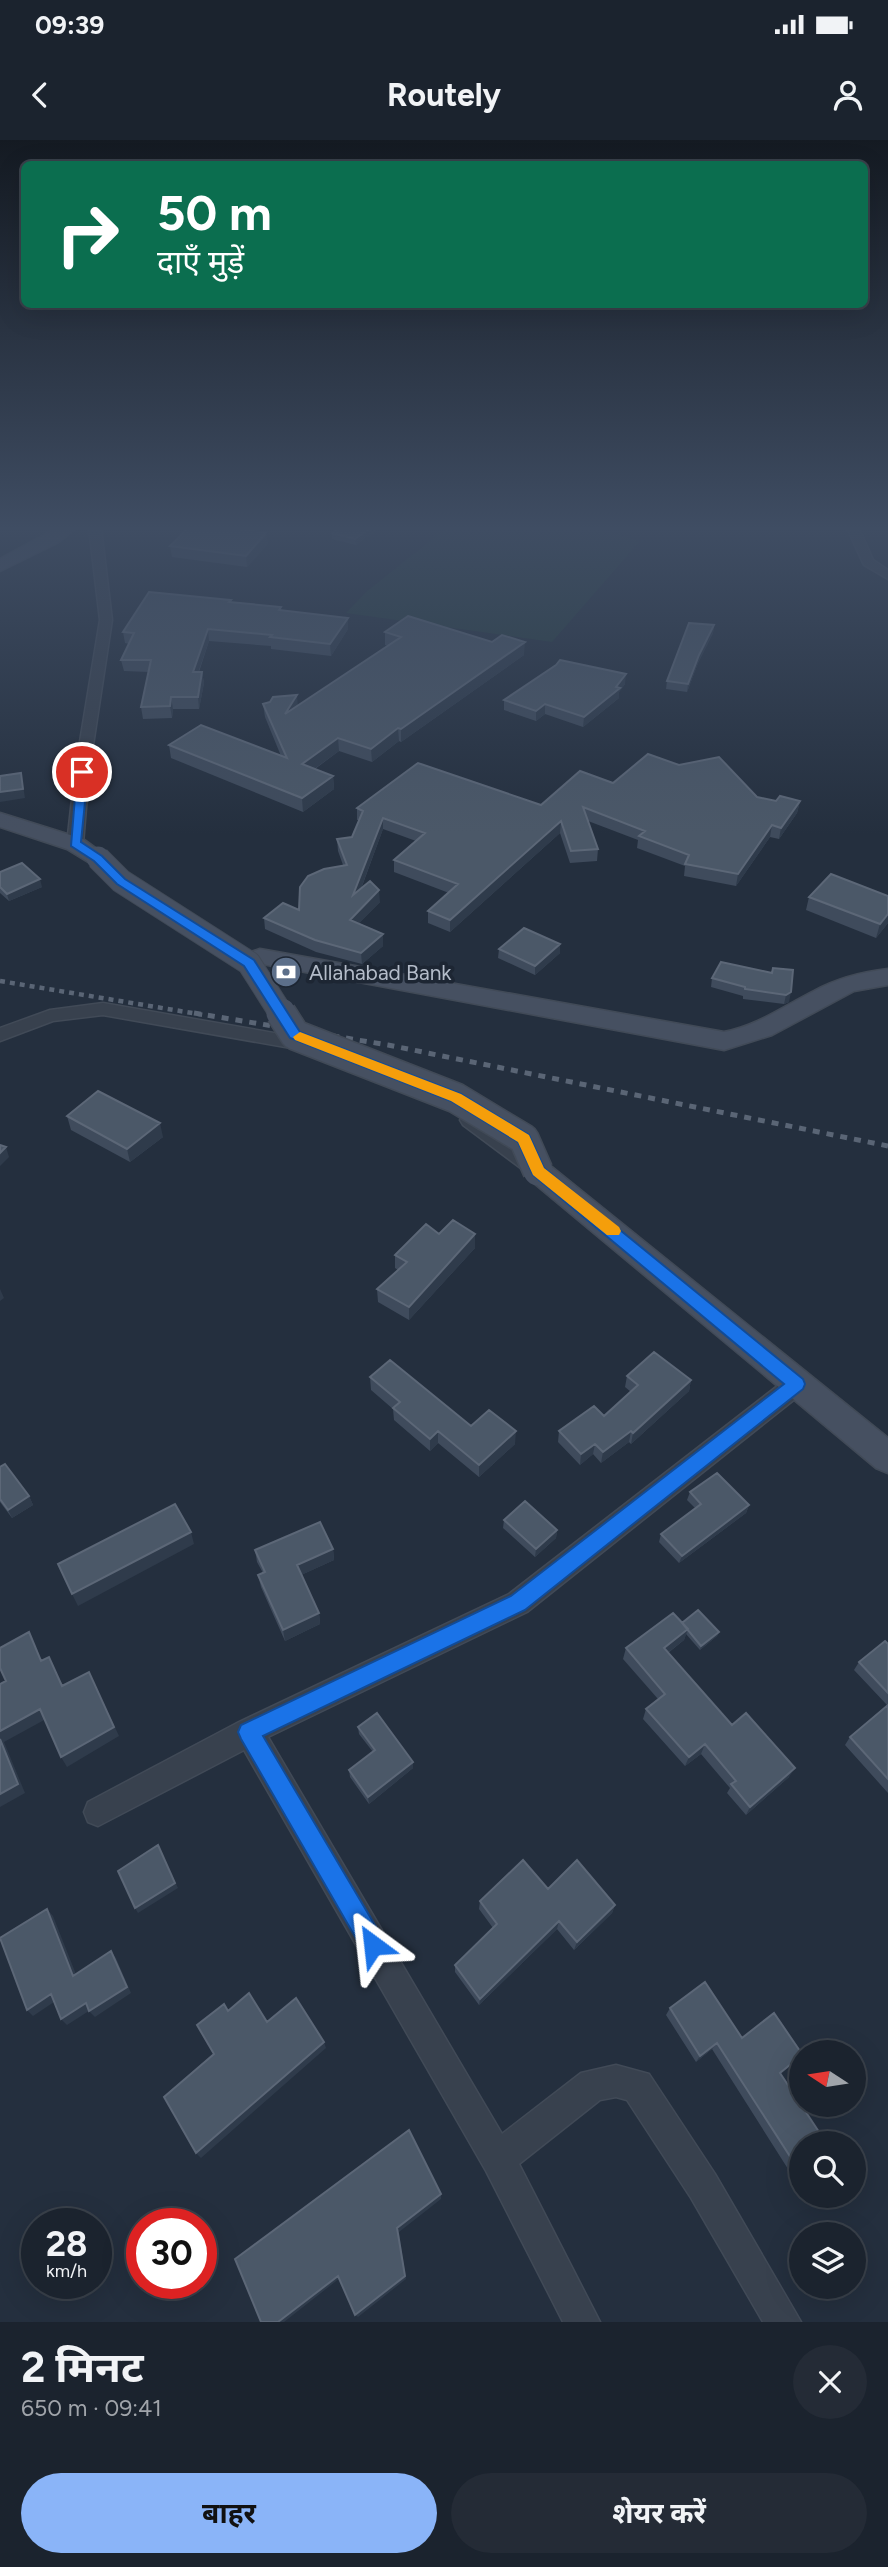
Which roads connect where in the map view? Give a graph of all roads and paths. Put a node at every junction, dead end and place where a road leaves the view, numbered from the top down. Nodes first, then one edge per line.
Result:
1 (104, 630) edge
2 (0, 820) edge
3 (75, 844) junction
4 (98, 858) junction
5 (260, 957) joint
6 (883, 973) edge
7 (0, 1035) edge
8 (538, 1171) junction
9 (797, 1384) junction
10 (888, 1458) edge
11 (249, 1732) junction
12 (98, 1812) dead end
13 (498, 2159) junction
14 (582, 2322) edge
15 (783, 2322) edge

1 - 3 street
2 - 3 street
3 - 4 street
4 - 5 street
4 - 8 street, bridge
5 - 6 street
7 - 8 street
8 - 9 street
9 - 10 street
9 - 11 street
11 - 12 street
11 - 13 street
13 - 14 street
13 - 15 street

